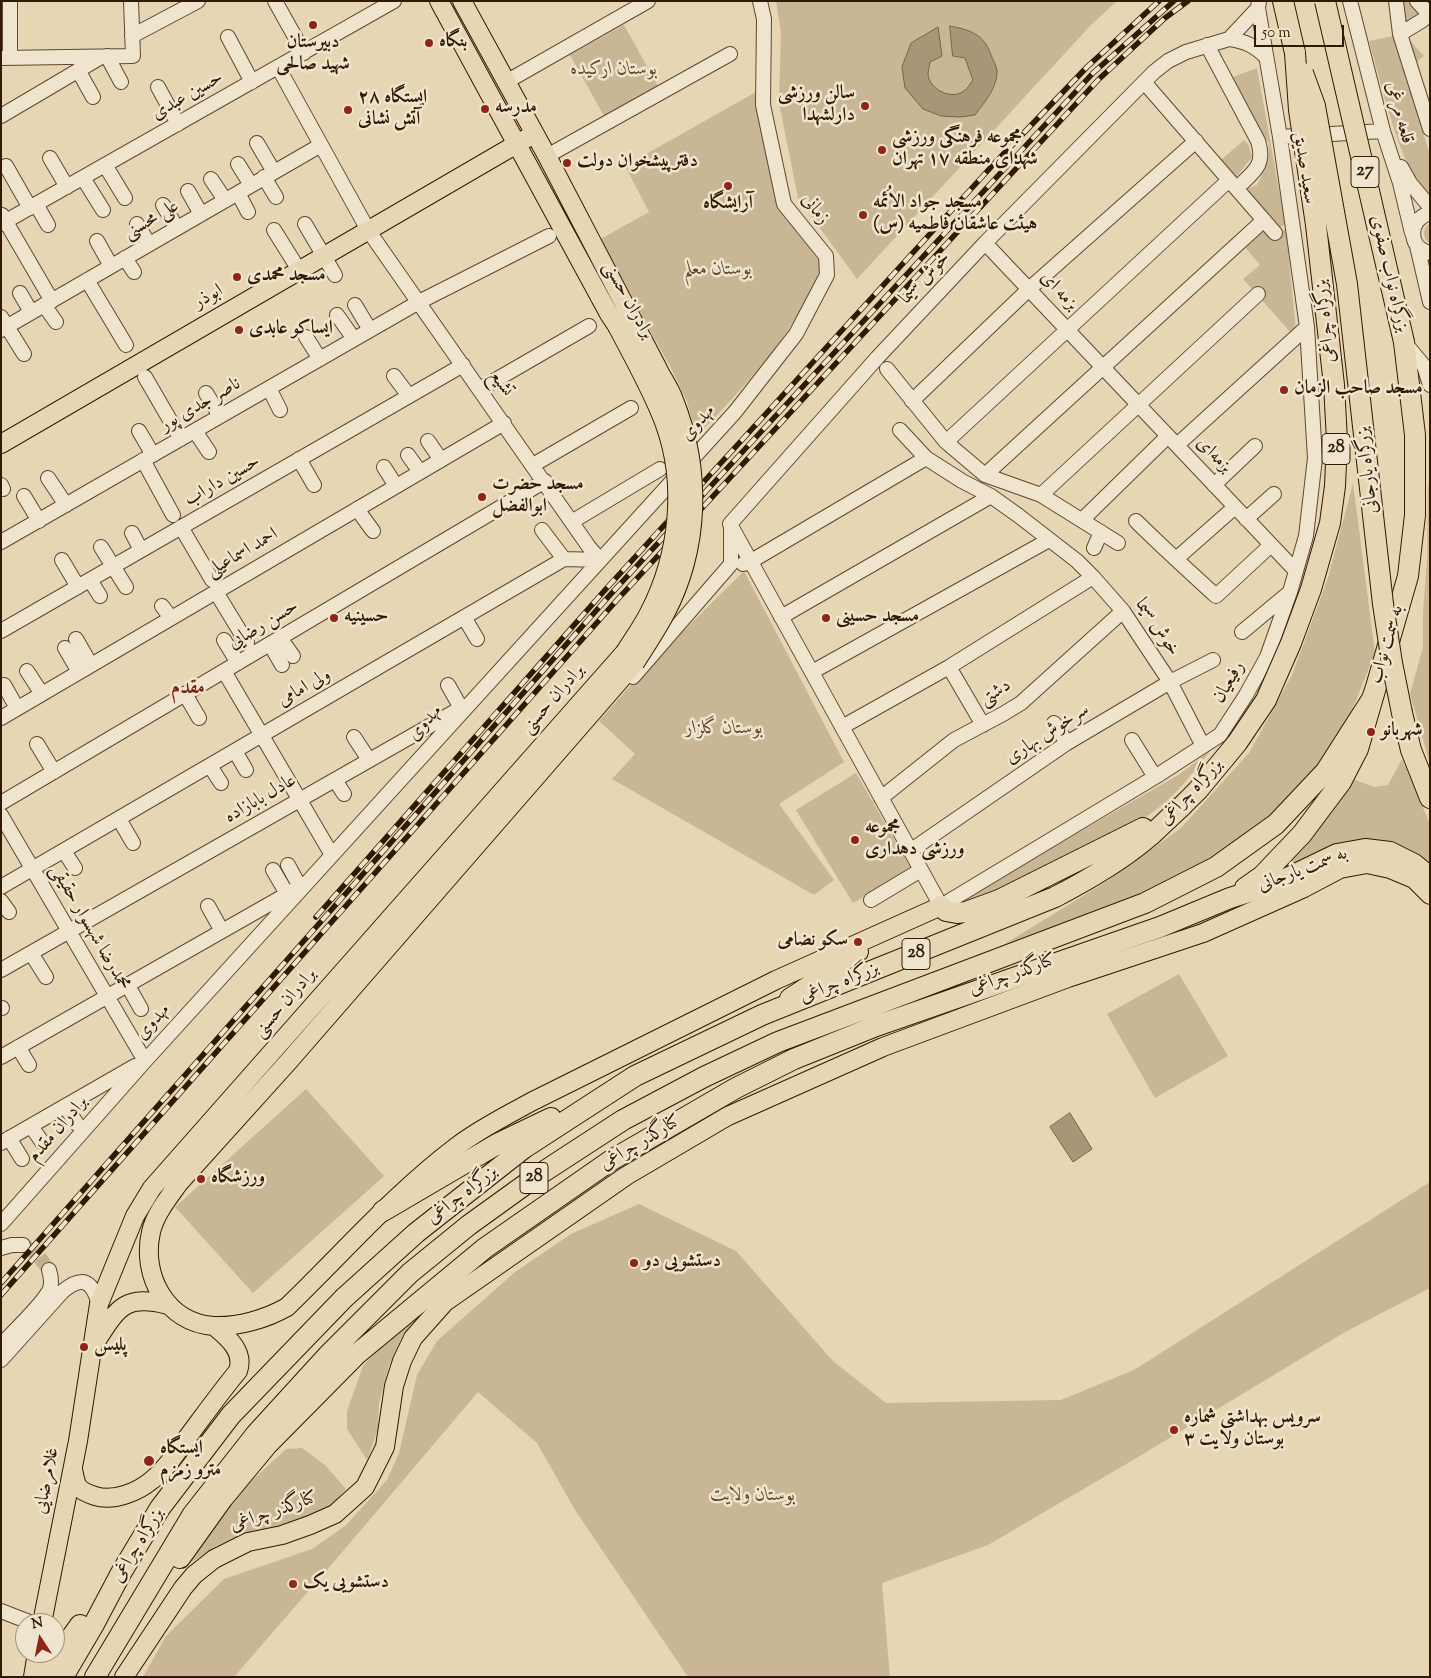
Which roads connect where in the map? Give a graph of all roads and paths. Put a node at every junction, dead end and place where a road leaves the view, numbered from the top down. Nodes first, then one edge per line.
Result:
1 (10, 1) edge
2 (131, 1) edge
3 (198, 1) edge
4 (275, 1) edge
5 (394, 1) edge
6 (440, 1) edge
7 (648, 1) edge
8 (760, 1) edge
9 (1283, 1) edge
10 (1326, 1) edge
11 (1350, 1) edge
12 (1396, 1) edge
13 (1417, 1) edge
14 (468, 3) edge
15 (1259, 4) edge
16 (175, 7) edge
17 (1426, 18) edge
18 (1400, 34) junction
19 (132, 36) junction
20 (228, 37) dead end
21 (1229, 39) junction
22 (1207, 45) junction
23 (1295, 52) junction
24 (304, 53) junction
25 (730, 54) dead end
26 (104, 56) junction
27 (1266, 57) junction
28 (6, 58) edge
29 (496, 63) junction
30 (278, 67) junction
31 (78, 70) junction
32 (478, 73) junction
33 (122, 82) dead end
34 (252, 82) junction
35 (506, 82) junction
36 (1144, 82) junction
37 (158, 87) dead end
38 (1425, 94) edge
39 (92, 97) dead end
40 (1, 116) edge
41 (178, 124) junction
42 (1430, 129) edge
43 (1383, 131) junction
44 (534, 134) junction
45 (1280, 137) junction
46 (1196, 141) junction
47 (257, 143) dead end
48 (516, 143) junction
49 (321, 145) junction
50 (547, 156) junction
51 (50, 158) dead end
52 (238, 164) dead end
53 (105, 165) junction
54 (6, 166) dead end
55 (269, 175) junction
56 (83, 178) junction
57 (211, 179) dead end
58 (1233, 184) junction
59 (251, 185) junction
60 (67, 187) junction
61 (188, 191) dead end
62 (238, 193) junction
63 (276, 197) dead end
64 (125, 198) dead end
65 (225, 200) junction
66 (163, 205) dead end
67 (33, 206) junction
68 (1430, 207) edge
69 (103, 210) dead end
70 (248, 212) dead end
71 (1430, 213) edge
72 (201, 214) junction
73 (3, 220) edge
74 (1264, 220) junction
75 (136, 224) dead end
76 (305, 224) dead end
77 (48, 225) dead end
78 (177, 228) junction
79 (274, 230) dead end
80 (368, 230) junction
81 (1275, 233) dead end
82 (548, 236) dead end
83 (1414, 240) junction
84 (97, 241) dead end
85 (985, 243) junction
86 (149, 244) junction
87 (1430, 254) edge
88 (323, 256) junction
89 (125, 258) junction
90 (111, 266) junction
91 (299, 270) junction
92 (134, 272) dead end
93 (335, 275) dead end
94 (86, 280) junction
95 (1029, 289) junction
96 (20, 292) dead end
97 (1258, 294) dead end
98 (419, 302) junction
99 (1430, 302) edge
100 (48, 303) junction
101 (355, 305) dead end
102 (31, 312) junction
103 (337, 314) dead end
104 (56, 322) dead end
105 (624, 322) junction
106 (3, 324) edge
107 (588, 326) dead end
108 (1307, 327) junction
109 (370, 330) junction
110 (1067, 330) junction
111 (306, 337) dead end
112 (354, 339) junction
113 (1404, 342) junction
114 (126, 345) dead end
115 (24, 354) dead end
116 (320, 359) junction
117 (463, 365) junction
118 (1103, 368) junction
119 (887, 369) dead end
120 (394, 376) dead end
121 (146, 377) dead end
122 (1430, 385) edge
123 (269, 388) junction
124 (480, 389) junction
125 (206, 393) dead end
126 (409, 396) junction
127 (912, 401) junction
128 (1138, 404) junction
129 (631, 408) dead end
130 (280, 410) dead end
131 (735, 412) joint
132 (220, 416) junction
133 (504, 423) junction
134 (195, 430) junction
135 (900, 430) dead end
136 (139, 431) dead end
137 (181, 439) junction
138 (3, 440) edge
139 (1172, 441) junction
140 (428, 442) dead end
141 (946, 442) junction
142 (1430, 442) edge
143 (1255, 446) dead end
144 (210, 452) dead end
145 (408, 456) dead end
146 (148, 458) junction
147 (926, 458) junction
148 (299, 460) junction
149 (441, 460) junction
150 (534, 465) junction
151 (384, 467) dead end
152 (660, 468) dead end
153 (420, 472) junction
154 (985, 475) junction
155 (48, 478) dead end
156 (545, 481) junction
157 (314, 485) dead end
158 (1214, 485) junction
159 (396, 486) junction
160 (1041, 494) junction
161 (1274, 494) dead end
162 (24, 496) dead end
163 (991, 496) junction
164 (66, 505) junction
165 (1235, 507) junction
166 (357, 509) junction
167 (173, 515) dead end
168 (1246, 519) junction
169 (1082, 520) junction
170 (39, 521) junction
171 (573, 521) junction
172 (1136, 521) dead end
173 (730, 524) junction
174 (181, 527) junction
175 (542, 530) dead end
176 (373, 531) dead end
177 (1101, 532) junction
178 (132, 533) dead end
179 (1049, 540) junction
180 (1, 542) edge
181 (1118, 543) dead end
182 (1271, 544) junction
183 (101, 547) dead end
184 (1094, 548) dead end
185 (141, 550) junction
186 (564, 559) junction
187 (1176, 559) junction
188 (62, 560) dead end
189 (600, 560) junction
190 (751, 561) junction
191 (731, 564) junction
192 (114, 566) junction
193 (1296, 571) junction
194 (1093, 577) junction
195 (90, 580) junction
196 (214, 586) junction
197 (78, 587) junction
198 (126, 587) dead end
199 (1290, 592) junction
200 (100, 596) dead end
201 (162, 606) dead end
202 (1123, 611) junction
203 (464, 617) junction
204 (781, 617) junction
205 (171, 618) junction
206 (1, 631) edge
207 (1242, 632) dead end
208 (76, 639) dead end
209 (477, 639) dead end
210 (224, 640) dead end
211 (275, 641) junction
212 (246, 643) dead end
213 (64, 648) dead end
214 (630, 658) junction
215 (287, 660) dead end
216 (1213, 660) dead end
217 (238, 663) junction
218 (949, 667) junction
219 (85, 669) junction
220 (224, 671) junction
221 (27, 672) dead end
222 (812, 672) junction
223 (1170, 682) junction
224 (4, 685) dead end
225 (448, 686) dead end
226 (1376, 688) junction
227 (42, 694) junction
228 (185, 694) junction
229 (466, 705) junction
230 (17, 708) junction
231 (1, 718) edge
232 (199, 718) dead end
233 (1054, 723) dead end
234 (983, 725) junction
235 (842, 727) junction
236 (262, 736) junction
237 (354, 737) dead end
238 (1132, 740) dead end
239 (1066, 743) junction
240 (37, 744) dead end
241 (1203, 746) junction
242 (235, 751) junction
243 (369, 760) junction
244 (210, 766) junction
245 (246, 770) dead end
246 (54, 772) junction
247 (1155, 777) junction
248 (335, 780) junction
249 (221, 783) dead end
250 (344, 794) dead end
251 (881, 798) junction
252 (1430, 798) edge
253 (300, 800) junction
254 (1, 803) edge
255 (1182, 806) junction
256 (1, 815) edge
257 (120, 819) junction
258 (133, 843) dead end
259 (64, 851) junction
260 (910, 851) junction
261 (332, 855) junction
262 (288, 865) dead end
263 (75, 868) dead end
264 (33, 869) junction
265 (273, 870) dead end
266 (921, 870) junction
267 (1430, 877) edge
268 (303, 885) junction
269 (1, 887) edge
270 (287, 894) junction
271 (1430, 895) edge
272 (1230, 898) junction
273 (871, 900) dead end
274 (208, 906) dead end
275 (941, 906) junction
276 (69, 931) junction
277 (222, 931) junction
278 (876, 936) junction
279 (392, 944) junction
280 (31, 953) junction
281 (1, 970) edge
282 (46, 977) dead end
283 (127, 984) junction
284 (107, 996) junction
285 (141, 1009) dead end
286 (762, 1015) junction
287 (18, 1047) junction
288 (1, 1057) edge
289 (145, 1061) junction
290 (29, 1065) dead end
291 (635, 1076) junction
292 (65, 1106) junction
293 (76, 1124) dead end
294 (31, 1126) junction
295 (5, 1141) edge
296 (42, 1142) dead end
297 (640, 1144) junction
298 (22, 1159) dead end
299 (383, 1212) junction
300 (1, 1224) edge
301 (23, 1246) tunnel mouth
302 (1, 1248) edge
303 (49, 1270) dead end
304 (445, 1302) junction
305 (99, 1304) junction
306 (168, 1305) junction
307 (214, 1326) junction
308 (1, 1345) edge
309 (93, 1347) junction
310 (1, 1360) edge
311 (73, 1468) junction
312 (121, 1573) junction
313 (1, 1611) edge
314 (44, 1613) edge
315 (15, 1616) edge
316 (35, 1663) edge
317 (96, 1674) edge
318 (33, 1677) edge
319 (44, 1677) edge
320 (63, 1677) edge
321 (124, 1677) edge

1 - 28 street
2 - 19 street
3 - 16 street
4 - 24 street
5 - 24 street, حسین عبدی
6 - 32 main road, برادران حسنی
7 - 35 street
8 - 131 street, زمانی
9 - 23 highway, 27
10 - 113 highway, بزرگراه نواب صفوی / 27, bridge
11 - 43 street, قلعه مرغی
12 - 18 street
13 - 17 street
14 - 29 main road, برادران حسنی
15 - 21 street
15 - 27 street, سعید صدیق
16 - 19 street
17 - 18 street
18 - 38 street
19 - 26 street
20 - 34 street
21 - 22 street, خوش سیما
21 - 27 street
22 - 36 street, خوش سیما
22 - 58 street
23 - 252 highway, بزرگراه یارجانی / 27, bridge
23 - 255 highway, بزرگراه چراغی / 28, bridge
24 - 30 street, حسین عبدی
25 - 50 street
26 - 28 street
26 - 31 street
26 - 33 street
27 - 45 street, سعید صدیق
29 - 32 main road
29 - 35 main road, برادران حسنی
30 - 34 street, حسین عبدی
30 - 49 street, تشیع
31 - 39 street
31 - 40 street
32 - 48 main road, برادران حسنی
34 - 41 street, حسین عبدی
35 - 44 main road, برادران حسنی
36 - 46 street
36 - 85 street, خوش سیما
37 - 41 street
38 - 42 street
41 - 53 street, حسین عبدی
43 - 45 street
43 - 68 street
43 - 83 street, قلعه مرغی
44 - 48 main road, ابوذر
44 - 50 main road, برادران حسنی
45 - 108 street, سعید صدیق
46 - 58 street
46 - 95 street
47 - 55 street
48 - 80 main road, ابوذر
48 - 105 main road, برادران حسنی
49 - 55 street, علی محسنی
49 - 80 street, تشیع
50 - 105 main road, برادران حسنی
51 - 60 street
52 - 59 street
53 - 56 street, حسین عبدی
53 - 64 street
54 - 67 street
55 - 59 street, علی محسنی
55 - 63 street
56 - 60 street, حسین عبدی
56 - 69 street
57 - 65 street
58 - 74 street
58 - 110 street
59 - 62 street, علی محسنی
60 - 67 street, حسین عبدی
61 - 72 street
62 - 65 street, علی محسنی
62 - 70 street
65 - 72 street, علی محسنی
66 - 78 street
67 - 73 street, حسین عبدی
67 - 77 street
71 - 83 street
72 - 78 street, علی محسنی
73 - 100 street
74 - 81 street
74 - 118 street
75 - 86 street
76 - 88 street
78 - 86 street, علی محسنی
79 - 91 street
80 - 88 main road, ابوذر
80 - 98 street, تشیع
82 - 98 street, ناصر جدی پور
83 - 87 street
83 - 99 street, قلعه مرغی
84 - 90 street
85 - 95 street, بزمه ای
85 - 173 street, خوش سیما
86 - 89 street, علی محسنی
88 - 91 main road, ابوذر
88 - 93 street
89 - 90 street, علی محسنی
89 - 92 street
90 - 94 street, علی محسنی
91 - 138 main road, ابوذر
94 - 100 street, علی محسنی
94 - 114 street
95 - 110 street, بزمه ای
95 - 127 street
96 - 102 street
97 - 128 street
98 - 109 street, ناصر جدی پور
98 - 117 street, تشیع
100 - 102 street, علی محسنی
100 - 104 street
101 - 109 street
102 - 106 street, علی محسنی
103 - 112 street
105 - 214 main road, برادران حسنی, bridge
106 - 115 street
107 - 124 street
108 - 139 street
108 - 193 street, رفیعیان
109 - 112 street, ناصر جدی پور
110 - 118 street, بزمه ای
110 - 141 street
111 - 116 street
112 - 116 street, ناصر جدی پور
113 - 122 street
113 - 142 highway, 27
113 - 226 highway, به سمت نواب / 28
116 - 123 street, ناصر جدی پور
117 - 124 street, تشیع
117 - 126 street, حسین داراب
118 - 128 street, بزمه‌ای
118 - 154 street
119 - 127 street
120 - 126 street
121 - 137 street
123 - 130 street
123 - 132 street, ناصر جدی پور
124 - 133 street, تشیع
125 - 132 street
126 - 148 street, حسین داراب
127 - 141 street
128 - 139 street, بزمه‌ای
128 - 160 street
129 - 150 street
131 - 189 street, مهدوی
132 - 134 street, ناصر جدی پور
133 - 149 street, احمد اسماعیلی
133 - 150 street, تشیع
134 - 137 street, ناصر جدی پور
134 - 144 street
135 - 147 street, خوش سیما
136 - 146 street
137 - 146 street, ناصر جدی پور
139 - 158 street, بزمه‌ای
139 - 169 street
140 - 149 street
141 - 154 street
143 - 158 street
145 - 153 street
146 - 164 street, ناصر جدی پور
146 - 167 street
147 - 163 street, خوش سیما
147 - 190 street
148 - 157 street
148 - 174 street, حسین داراب
149 - 153 street, احمد اسماعیلی
150 - 156 street, تشیع
151 - 159 street
152 - 171 street
153 - 159 street, احمد اسماعیلی
154 - 160 street
155 - 164 street
156 - 171 street, تشیع
156 - 211 street, حسن رضایی
158 - 165 street, بزمه‌ای
159 - 166 street, احمد اسماعیلی
160 - 169 street
161 - 168 street
162 - 170 street
163 - 179 street, خوش سیما
163 - 204 street
164 - 170 street, ناصر جدی پور
165 - 168 street, بزمه‌ای
165 - 187 street
166 - 176 street
166 - 196 street, احمد اسماعیلی
168 - 182 street, بزمه‌ای
169 - 177 street
170 - 180 street, ناصر جدی پور
171 - 189 street, تشیع
172 - 187 street
173 - 190 street
173 - 191 street
174 - 185 street, حسین داراب
174 - 196 street
175 - 186 street
177 - 181 street
177 - 184 street
178 - 185 street
179 - 194 street, خوش سیما
179 - 222 street
182 - 187 street
182 - 193 street, بزمه‌ای
183 - 192 street
185 - 192 street, حسین داراب
186 - 189 street
186 - 203 street, ولی امامی
188 - 197 street
189 - 229 street, مهدوی
190 - 191 street
190 - 204 street
191 - 279 street
192 - 195 street, حسین داراب
192 - 198 street
193 - 199 street, رفیعیان
194 - 202 street, خوش سیما
194 - 218 street
195 - 197 street, حسین داراب
195 - 200 street
196 - 205 street, احمد اسماعیلی
196 - 212 street
197 - 206 street, حسین داراب
199 - 207 street
199 - 241 street, رفیعیان
201 - 205 street
202 - 223 street, خوش سیما
202 - 234 street, دشتی
203 - 209 street
203 - 236 street, ولی امامی
204 - 222 street
205 - 219 street, احمد اسماعیلی
208 - 219 street
210 - 217 street
211 - 215 street
211 - 217 street, حسن رضایی
213 - 219 street
214 - 279 main road, برادران حسنی
214 - 305 main road, برادران حسنی
216 - 223 street, سرخوش بهاری
217 - 220 street, حسن رضایی
218 - 234 street
218 - 235 street
219 - 227 street, احمد اسماعیلی
220 - 228 street, حسن رضایی
220 - 236 street
221 - 227 street
222 - 235 street
223 - 239 street, سرخوش بهاری
223 - 241 street, خوش سیما
224 - 230 street
225 - 229 street
226 - 272 highway, به سمت نواب
226 - 317 highway, بزرگراه چراغی / 28
227 - 230 street, احمد اسماعیلی
228 - 232 street
228 - 246 street, حسن رضایی
229 - 243 street, عادل بابازاده
229 - 261 street, مهدوی
230 - 231 street, احمد اسماعیلی
233 - 239 street
234 - 251 street, دشتی
235 - 251 street
236 - 242 street, ولی امامی
236 - 253 street
237 - 243 street
238 - 247 street
239 - 260 street, سرخوش بهاری
240 - 246 street
241 - 247 street, رفیعیان
242 - 244 street, ولی امامی
242 - 245 street
243 - 248 street, عادل بابازاده
244 - 249 street
244 - 257 street, ولی امامی
246 - 254 street, حسن رضایی
247 - 275 street, رفیعیان
248 - 250 street
248 - 253 street, عادل بابازاده
251 - 260 street
253 - 261 street
253 - 276 street, عادل بابازاده
255 - 275 highway
255 - 286 highway, بزرگراه چراغی / 28
256 - 264 street, محمدرضا شهسوار حقیقی
257 - 258 street
257 - 259 street, ولی امامی
259 - 263 street
259 - 264 street, ولی امامی
260 - 266 street
261 - 268 street, مهدوی
262 - 268 street
264 - 269 street, ولی امامی
264 - 276 street, محمدرضا شهسوار حقیقی
265 - 270 street
266 - 273 street
266 - 275 street
267 - 272 highway, به سمت یارجانی
268 - 270 street
268 - 289 street, مهدوی
270 - 277 street
271 - 304 main road, کنارگذر چراغی
272 - 297 highway, بزرگراه چراغی
274 - 277 street
275 - 278 main road
276 - 280 street, عادل بابازاده
276 - 284 street, محمدرضا شهسوار حقیقی
277 - 283 street
278 - 286 main road
278 - 299 main road
279 - 306 main road, برادران حسنی
280 - 281 street, عادل بابازاده
280 - 282 street
283 - 284 street
283 - 285 street
284 - 287 street
284 - 289 street, محمدرضا شهسوار حقیقی
286 - 291 highway, بزرگراه چراغی / 28
287 - 288 street
287 - 290 street
289 - 292 street
289 - 300 street, برادران مقدم
291 - 299 highway
291 - 312 highway, بزرگراه چراغی / 28
292 - 293 street
292 - 294 street
294 - 295 street
294 - 296 street
295 - 298 street
297 - 304 main road
297 - 317 highway, بزرگراه چراغی
299 - 307 main road
301 - 302 street
303 - 308 street
304 - 321 main road, کنارگذر چراغی
305 - 309 main road, برادران حسنی
305 - 310 street
306 - 307 main road
306 - 309 main road
307 - 311 main road
309 - 311 main road, غلامرضایی
311 - 314 main road, غلامرضایی
312 - 319 highway
312 - 320 highway, بزرگراه چراغی / 28
313 - 315 street
316 - 318 main road

